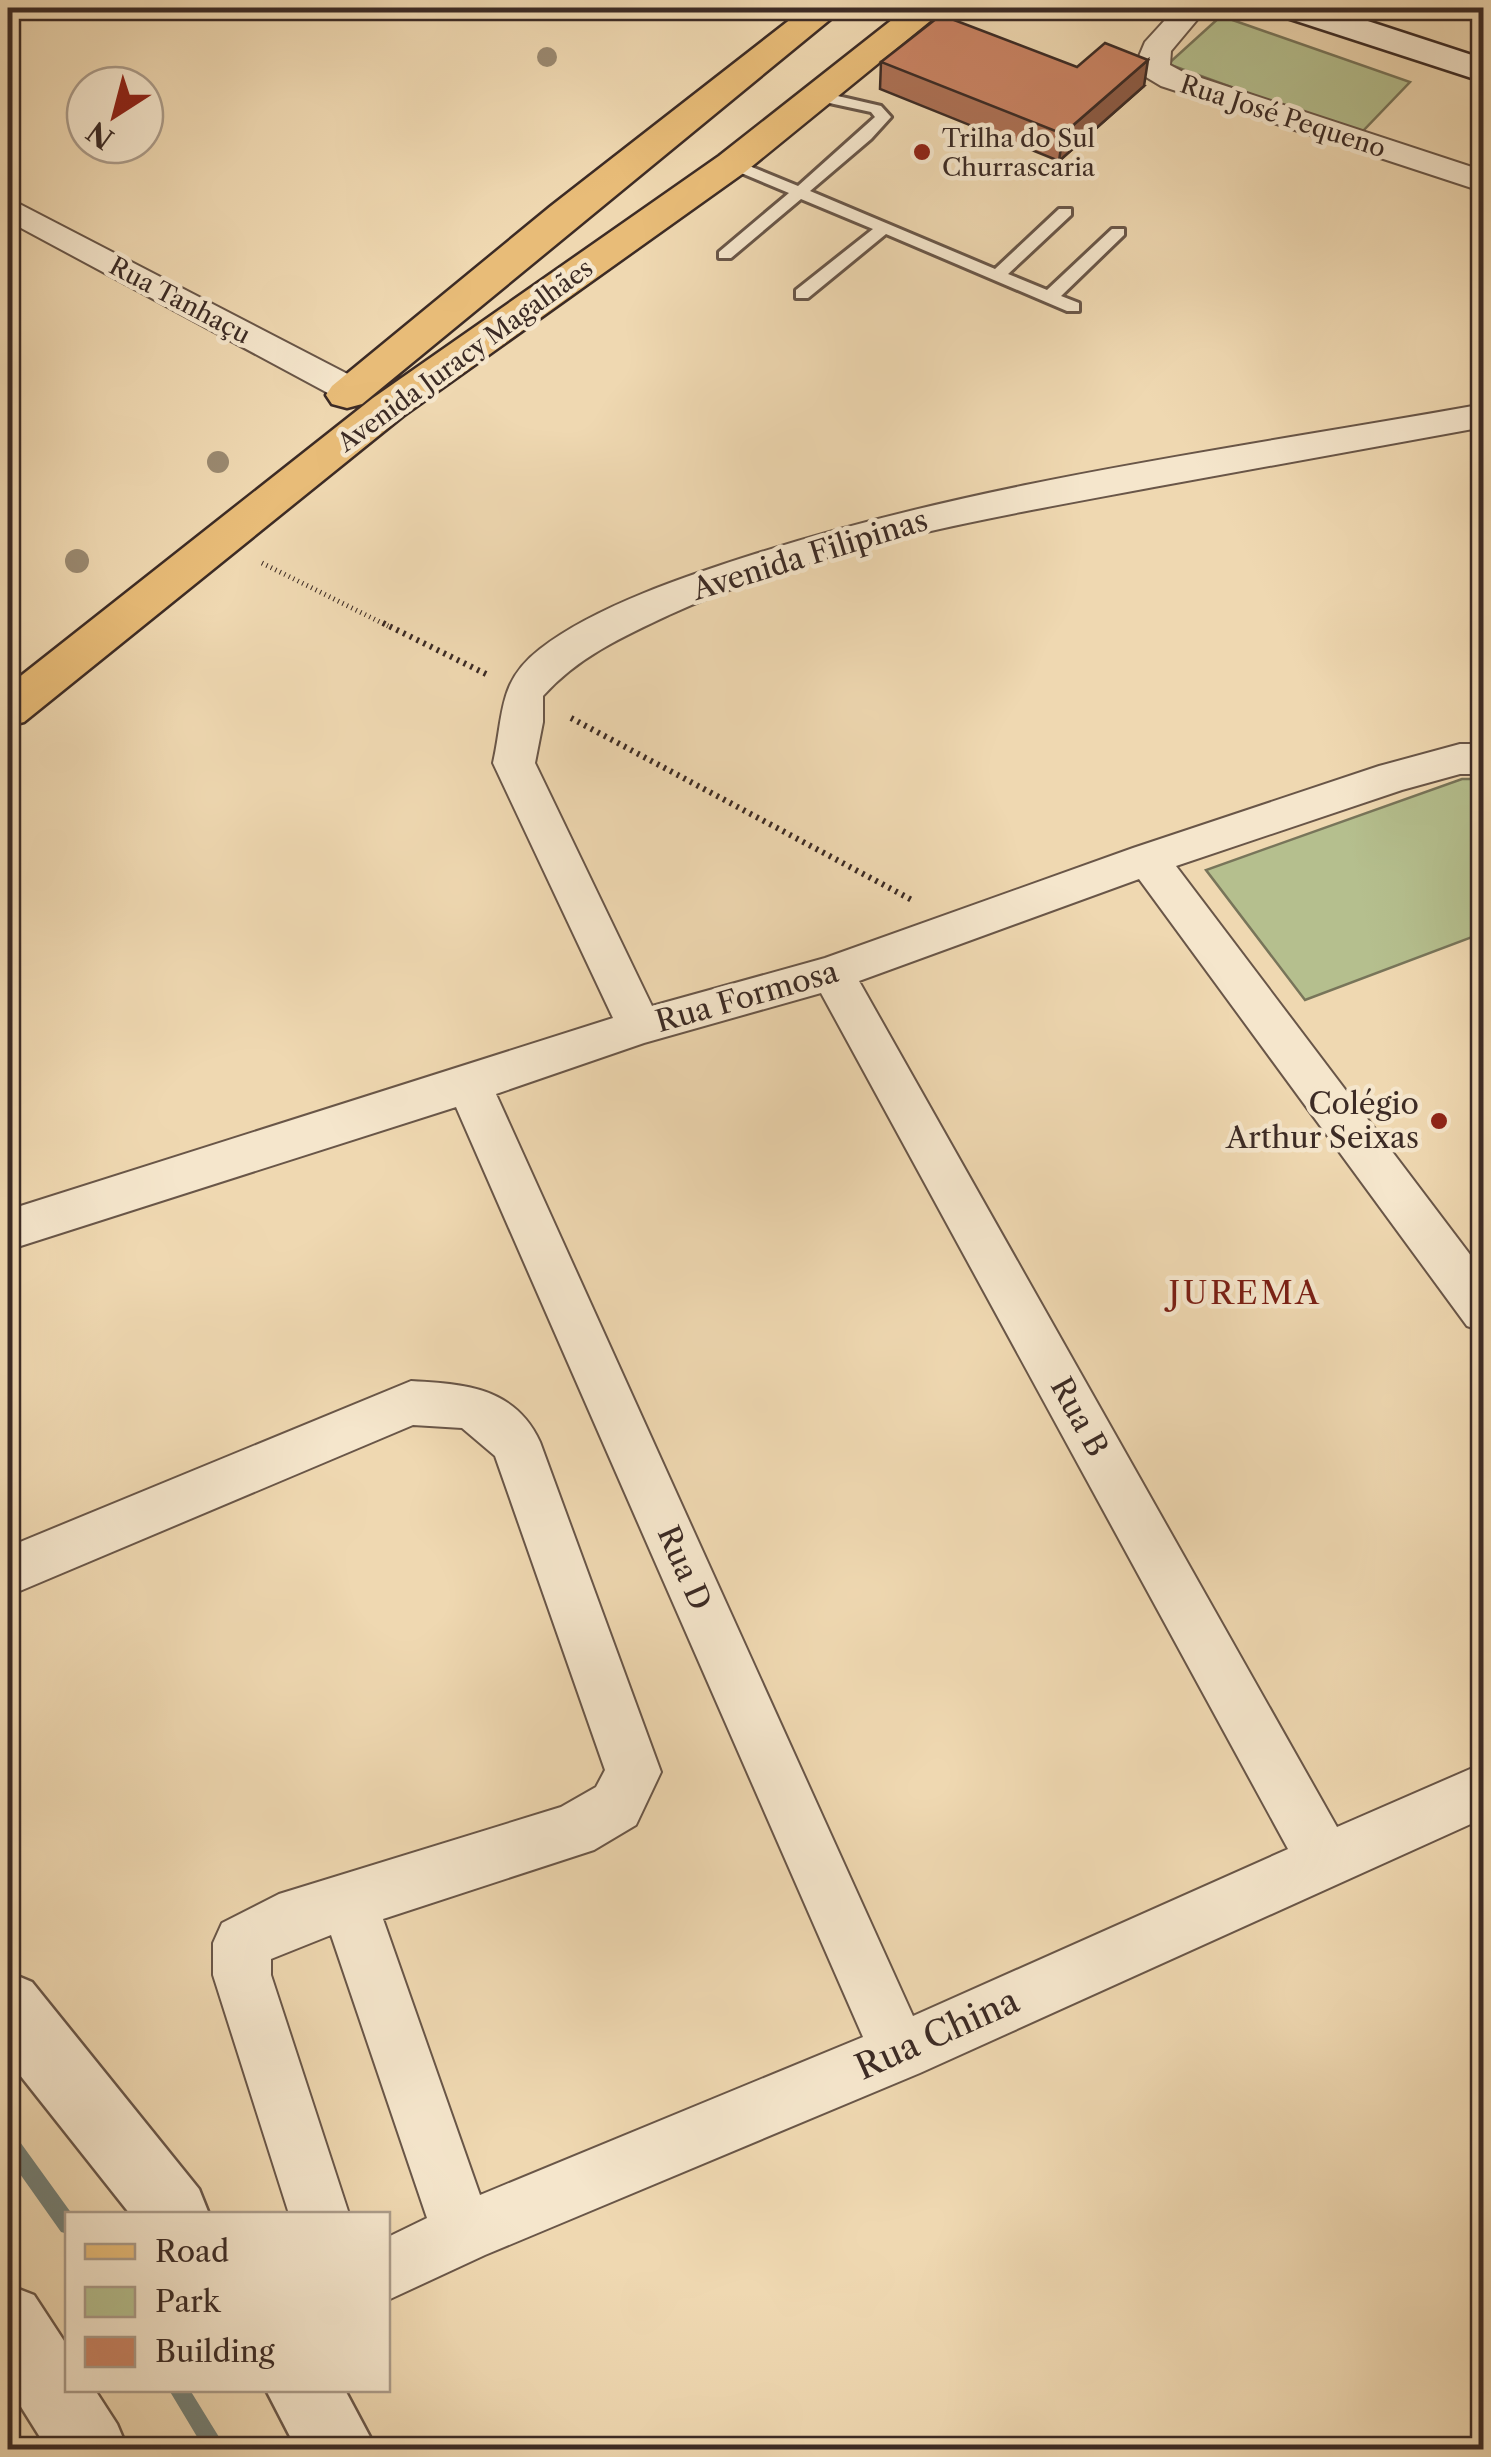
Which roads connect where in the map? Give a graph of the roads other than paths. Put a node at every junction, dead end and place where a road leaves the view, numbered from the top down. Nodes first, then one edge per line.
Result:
1 (928, 8) edge
2 (1192, 8) edge
3 (1294, 8) edge
4 (812, 12) edge
5 (1480, 67) edge
6 (816, 96) junction
7 (732, 164) junction
8 (1484, 182) edge
9 (800, 191) junction
10 (8, 208) edge
11 (1064, 212) dead end
12 (565, 214) junction
13 (41, 228) junction
14 (884, 228) junction
15 (1118, 232) dead end
16 (624, 240) junction
17 (8, 250) edge
18 (725, 254) dead end
19 (998, 276) junction
20 (802, 294) dead end
21 (1050, 298) junction
22 (1073, 307) dead end
23 (352, 390) junction
24 (1484, 415) edge
25 (8, 672) edge
26 (8, 710) edge
27 (1484, 759) edge
28 (1148, 860) junction
29 (832, 974) junction
30 (640, 1027) junction
31 (469, 1086) junction
32 (8, 1230) edge
33 (1484, 1310) edge
34 (8, 1572) edge
35 (1484, 1790) edge
36 (1325, 1861) junction
37 (349, 1904) junction
38 (8, 2006) edge
39 (899, 2052) junction
40 (172, 2212) edge
41 (318, 2212) edge
42 (463, 2232) junction
43 (390, 2268) edge
44 (8, 2321) edge
45 (304, 2392) edge
46 (91, 2450) edge
47 (340, 2450) edge

1 - 6 main road, Avenida Juracy Magalhães
2 - 8 street, Rua José Pequeno
3 - 5 street
4 - 12 main road, Avenida Juracy Magalhães
6 - 7 main road, Avenida Juracy Magalhães
6 - 9 lane
7 - 9 lane
7 - 16 main road, Avenida Juracy Magalhães
9 - 14 lane
9 - 18 lane
10 - 13 street, Rua Tanhaçu
11 - 19 lane
12 - 16 main road
12 - 23 main road, Avenida Juracy Magalhães
13 - 17 street
13 - 23 street, Rua Tanhaçu
14 - 19 lane
14 - 20 lane
15 - 21 lane
16 - 26 main road, Avenida Juracy Magalhães
19 - 21 lane
21 - 22 lane
23 - 25 main road, Avenida Juracy Magalhães
24 - 30 street, Avenida Filipinas
27 - 28 street, Rua Formosa
28 - 29 street, Rua Formosa
28 - 33 street
29 - 30 street, Rua Formosa
29 - 36 street, Rua B
30 - 31 street, Rua Formosa
31 - 32 street, Rua Formosa
31 - 39 street, Rua D
34 - 37 street
35 - 36 street, Rua China
36 - 39 street, Rua China
37 - 41 street
37 - 42 street
38 - 40 street
39 - 42 street, Rua China
42 - 43 street, Rua China
44 - 46 street
45 - 47 street

